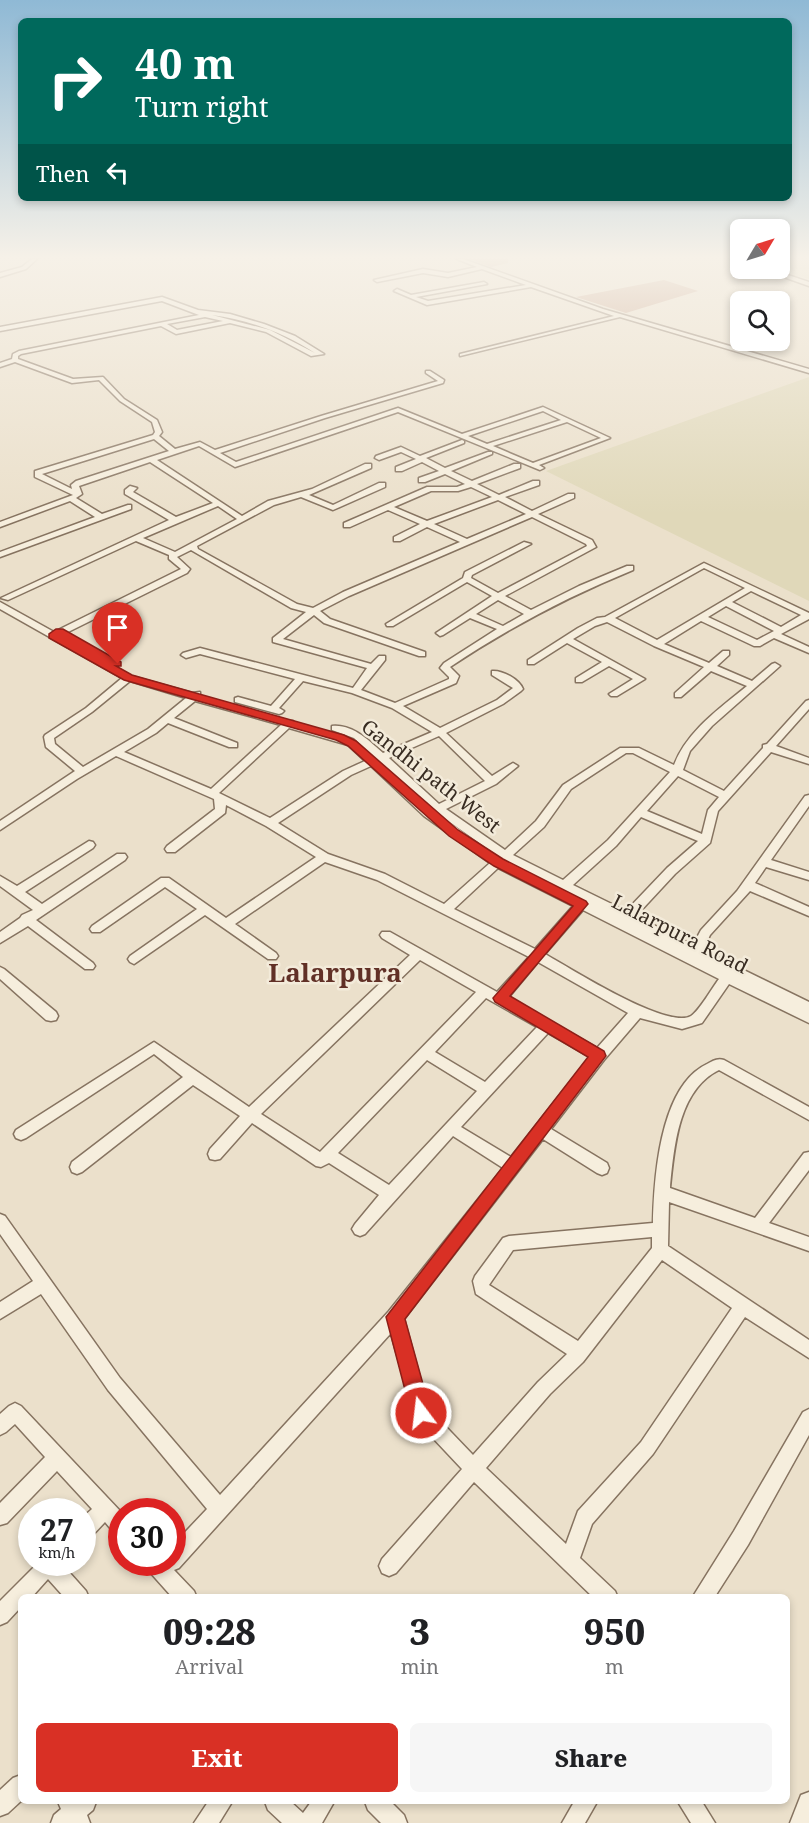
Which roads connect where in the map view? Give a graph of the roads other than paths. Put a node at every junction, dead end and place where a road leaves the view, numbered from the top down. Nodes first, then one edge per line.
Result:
1 (63, 344) edge
2 (294, 344) edge
3 (299, 344) edge
4 (506, 344) edge
5 (716, 344) edge
6 (462, 355) dead end
7 (15, 360) junction
8 (0, 364) edge
9 (809, 371) edge
10 (428, 372) dead end
11 (323, 417) junction
12 (567, 420) junction
13 (347, 428) junction
14 (155, 436) junction
15 (462, 439) junction
16 (489, 450) junction
17 (174, 452) junction
18 (213, 453) junction
19 (379, 458) dead end
20 (151, 459) junction
21 (422, 459) junction
22 (368, 466) dead end
23 (517, 466) dead end
24 (399, 469) dead end
25 (447, 470) junction
26 (423, 480) dead end
27 (536, 483) dead end
28 (474, 484) junction
29 (382, 485) dead end
30 (133, 488) dead end
31 (301, 495) junction
32 (75, 496) junction
33 (499, 496) junction
34 (571, 496) dead end
35 (217, 504) junction
36 (128, 507) dead end
37 (388, 507) junction
38 (532, 514) junction
39 (100, 516) junction
40 (243, 519) junction
41 (174, 520) junction
42 (0, 525) edge
43 (347, 525) dead end
44 (425, 525) junction
45 (137, 538) junction
46 (397, 539) dead end
47 (467, 543) junction
48 (527, 544) dead end
49 (193, 545) junction
50 (173, 554) junction
51 (0, 555) edge
52 (630, 568) dead end
53 (467, 579) junction
54 (751, 588) junction
55 (498, 596) junction
56 (725, 602) junction
57 (3, 604) edge
58 (314, 612) junction
59 (471, 615) junction
60 (533, 615) junction
61 (808, 615) edge
62 (701, 617) junction
63 (607, 619) junction
64 (390, 624) dead end
65 (504, 629) junction
66 (777, 632) junction
67 (440, 633) dead end
68 (56, 634) junction
69 (568, 640) junction
70 (657, 644) junction
71 (809, 650) edge
72 (726, 653) dead end
73 (422, 654) dead end
74 (186, 655) dead end
75 (382, 658) dead end
76 (531, 662) dead end
77 (608, 662) junction
78 (775, 666) dead end
79 (373, 667) junction
80 (709, 667) junction
81 (495, 673) dead end
82 (128, 678) junction
83 (301, 678) junction
84 (579, 680) dead end
85 (753, 685) junction
86 (355, 691) junction
87 (197, 694) junction
88 (614, 694) dead end
89 (678, 695) dead end
90 (809, 704) edge
91 (395, 706) junction
92 (273, 709) junction
93 (167, 719) junction
94 (289, 723) junction
95 (440, 732) junction
96 (233, 745) dead end
97 (767, 747) junction
98 (116, 752) junction
99 (378, 760) junction
100 (809, 761) edge
101 (513, 766) dead end
102 (677, 771) junction
103 (82, 772) junction
104 (492, 782) junction
105 (216, 796) junction
106 (726, 796) junction
107 (809, 798) edge
108 (433, 811) junction
109 (639, 812) junction
110 (270, 823) junction
111 (0, 826) edge
112 (706, 840) junction
113 (89, 845) dead end
114 (171, 849) dead end
115 (121, 857) dead end
116 (324, 857) junction
117 (502, 859) junction
118 (765, 862) junction
119 (809, 876) edge
120 (0, 879) edge
121 (748, 885) junction
122 (564, 886) junction
123 (16, 892) junction
124 (585, 901) junction
125 (40, 909) junction
126 (206, 909) junction
127 (445, 910) junction
128 (809, 912) edge
129 (26, 918) junction
130 (624, 921) junction
131 (227, 923) junction
132 (96, 928) dead end
133 (386, 935) dead end
134 (0, 938) edge
135 (696, 952) junction
136 (418, 954) junction
137 (536, 955) junction
138 (272, 956) dead end
139 (134, 959) dead end
140 (89, 966) dead end
141 (0, 972) edge
142 (729, 974) junction
143 (5, 985) edge
144 (485, 991) junction
145 (500, 998) junction
146 (809, 1008) edge
147 (637, 1012) junction
148 (51, 1017) dead end
149 (809, 1018) edge
150 (546, 1026) junction
151 (426, 1053) junction
152 (599, 1056) junction
153 (193, 1077) junction
154 (486, 1090) junction
155 (809, 1114) edge
156 (250, 1115) junction
157 (451, 1128) junction
158 (541, 1130) junction
159 (21, 1134) dead end
160 (214, 1154) dead end
161 (328, 1154) junction
162 (809, 1158) edge
163 (513, 1166) junction
164 (77, 1167) dead end
165 (602, 1168) dead end
166 (661, 1192) junction
167 (390, 1194) junction
168 (0, 1221) edge
169 (758, 1226) junction
170 (660, 1228) junction
171 (360, 1229) dead end
172 (809, 1244) edge
173 (660, 1250) junction
174 (44, 1283) junction
175 (743, 1306) junction
176 (1, 1307) edge
177 (395, 1317) junction
178 (809, 1350) edge
179 (580, 1352) junction
180 (809, 1418) edge
181 (0, 1426) edge
182 (57, 1458) junction
183 (474, 1469) junction
184 (105, 1509) junction
185 (219, 1509) junction
186 (108, 1512) edge
187 (0, 1516) edge
188 (96, 1518) edge
189 (186, 1543) edge
190 (569, 1562) junction
191 (389, 1566) dead end
192 (38, 1576) edge
193 (60, 1576) edge
194 (172, 1576) edge
195 (21, 1594) edge
196 (76, 1594) edge
197 (184, 1594) edge
198 (604, 1594) edge
199 (705, 1594) edge
200 (18, 1597) edge
201 (0, 1615) edge
202 (18, 1789) edge
203 (809, 1803) edge
204 (219, 1804) edge
205 (278, 1804) edge
206 (322, 1804) edge
207 (378, 1804) edge
208 (585, 1804) edge
209 (690, 1804) edge
210 (0, 1805) edge
211 (205, 1823) edge
212 (297, 1823) edge
213 (309, 1823) edge
214 (396, 1823) edge
215 (573, 1823) edge
216 (704, 1823) edge
217 (801, 1823) edge

1 - 7 street
2 - 3 street
4 - 6 street
5 - 9 street
7 - 8 street
7 - 14 street
10 - 11 street
11 - 13 street
11 - 18 street
12 - 15 street
12 - 16 street
12 - 16 street
13 - 15 street
13 - 18 street
14 - 17 street
14 - 32 street
15 - 16 street
15 - 21 street
16 - 25 street
17 - 18 street
17 - 20 street
19 - 21 street
20 - 32 street
20 - 35 street
21 - 24 street
21 - 25 street
22 - 31 street
23 - 28 street
25 - 26 street
25 - 28 street
27 - 33 street
28 - 33 street
28 - 37 street
29 - 31 street
30 - 41 street
31 - 40 street
32 - 39 street
32 - 42 street
33 - 38 street
33 - 44 street
34 - 38 street
35 - 40 street
35 - 41 street
36 - 39 street
37 - 43 street
37 - 44 street
38 - 47 street
38 - 55 street
39 - 51 street
40 - 49 street
41 - 45 street
44 - 46 street
44 - 47 street
45 - 50 street
45 - 57 street
47 - 58 street
48 - 53 street
49 - 50 street
49 - 58 street
50 - 68 street
52 - 60 street
53 - 55 street
53 - 64 street
54 - 56 street
54 - 61 street
54 - 63 street
55 - 59 street
55 - 60 street
56 - 62 street
56 - 66 street
57 - 68 street, Lalarpura Road
58 - 73 street
58 - 79 street
59 - 65 street
59 - 67 street
60 - 65 street
61 - 66 street
62 - 66 street
62 - 70 street
63 - 69 street
63 - 70 street
65 - 91 street
66 - 71 street
68 - 82 street, Lalarpura Road
68 - 87 street, Gandhi path West
69 - 76 street
69 - 77 street
70 - 80 street
72 - 80 street
74 - 83 street
75 - 79 street
77 - 84 street
77 - 88 street
78 - 85 street
79 - 86 street
80 - 85 street
80 - 89 street
81 - 95 street
82 - 87 street, Lalarpura Road
82 - 103 street
83 - 86 street
83 - 92 street
85 - 102 street
86 - 91 street
87 - 92 street, Gandhi path West
87 - 93 street
87 - 94 street, Lalarpura Road
90 - 97 street
91 - 95 street
92 - 99 street, Gandhi path West
93 - 96 street
93 - 98 street
94 - 99 street, Lalarpura Road
94 - 105 street
95 - 99 street
95 - 104 street
97 - 100 street
97 - 106 street
98 - 103 street
98 - 105 street
99 - 108 street, Lalarpura Road
99 - 110 street
101 - 104 street
102 - 106 street
102 - 109 street
102 - 117 street
103 - 111 street
104 - 108 street
105 - 110 street
105 - 114 street
106 - 112 street
107 - 118 street
108 - 117 street, Lalarpura Road
109 - 112 street
109 - 122 street
110 - 116 street
112 - 130 street
113 - 123 street
115 - 125 street
116 - 127 street
116 - 131 street
117 - 122 street, Gandhi path West
117 - 124 street, Lalarpura Road
117 - 127 street
118 - 119 street
118 - 121 street
120 - 123 street
121 - 128 street
121 - 135 street
122 - 124 street, Gandhi path West
123 - 125 street
124 - 130 street, Lalarpura Road
124 - 137 street
125 - 129 street
126 - 131 street
126 - 132 street
126 - 139 street
127 - 137 street
129 - 134 street
129 - 140 street
130 - 135 street
130 - 142 street, Lalarpura Road
131 - 138 street
133 - 136 street
135 - 142 street
136 - 144 street
136 - 156 street
137 - 145 street
137 - 147 street
141 - 143 street
142 - 146 street
142 - 147 street
142 - 149 street, Lalarpura Road
143 - 148 street
144 - 145 street
144 - 151 street
145 - 150 street
147 - 152 street
150 - 152 street
150 - 154 street
151 - 154 street
151 - 161 street
152 - 158 street
153 - 156 street
153 - 159 street
153 - 164 street
154 - 157 street
155 - 166 street
156 - 160 street
156 - 161 street
157 - 163 street
157 - 167 street
158 - 163 street
158 - 165 street
161 - 167 street
162 - 169 street
163 - 177 street
166 - 169 street
166 - 170 street
167 - 171 street
168 - 174 street
169 - 172 street
170 - 173 street
170 - 179 street
173 - 175 street
173 - 179 street
174 - 176 street
174 - 185 street
175 - 178 street
175 - 190 street
177 - 183 street
177 - 185 street
179 - 183 street
180 - 199 street
181 - 182 street
182 - 184 street
182 - 187 street
183 - 190 street
183 - 191 street
184 - 186 street
184 - 188 street
185 - 189 street
190 - 198 street
192 - 195 street
193 - 196 street
194 - 197 street
200 - 201 street
202 - 210 street
203 - 217 street
204 - 211 street
205 - 212 street
206 - 213 street
207 - 214 street
208 - 215 street
209 - 216 street

